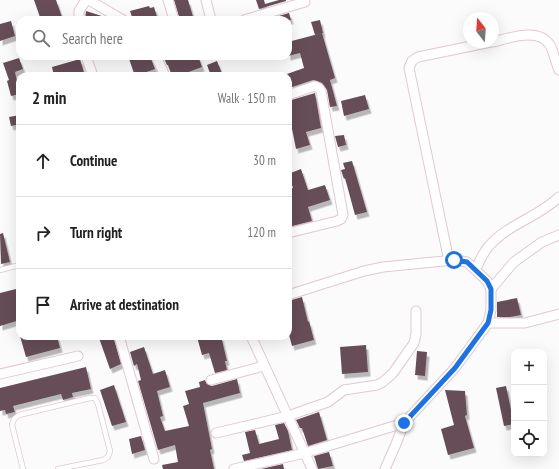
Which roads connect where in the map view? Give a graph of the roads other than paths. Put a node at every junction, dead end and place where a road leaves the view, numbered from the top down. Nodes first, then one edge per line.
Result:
1 (88, 0) edge
2 (168, 0) edge
3 (206, 0) edge
4 (305, 2) dead end
5 (79, 16) edge
6 (116, 16) edge
7 (173, 16) edge
8 (210, 16) edge
9 (258, 16) edge
10 (499, 41) edge
11 (463, 48) edge
12 (87, 60) edge
13 (158, 60) edge
14 (559, 70) edge
15 (92, 72) edge
16 (163, 72) edge
17 (292, 94) edge
18 (559, 197) edge
19 (292, 232) edge
20 (559, 235) edge
21 (450, 261) junction
22 (16, 266) edge
23 (476, 269) junction
24 (0, 270) edge
25 (491, 289) junction
26 (292, 294) edge
27 (416, 311) dead end
28 (559, 314) edge
29 (488, 323) junction
30 (120, 340) edge
31 (254, 340) edge
32 (78, 356) dead end
33 (264, 366) junction
34 (0, 374) edge
35 (211, 380) dead end
36 (288, 416) junction
37 (404, 423) junction
38 (216, 433) dead end
39 (305, 453) junction
40 (154, 459) dead end
41 (23, 469) edge
42 (58, 469) edge
43 (234, 469) edge
44 (312, 469) edge
45 (385, 469) edge

1 - 5 street
1 - 6 street
2 - 7 street
3 - 8 street
4 - 9 street
10 - 14 street
11 - 21 street
12 - 15 street
13 - 16 street
17 - 19 street
18 - 23 street
20 - 25 street
21 - 23 street
21 - 26 street
22 - 24 lane
23 - 25 street
25 - 29 street
27 - 36 street
28 - 29 street
29 - 37 street
30 - 40 street
31 - 33 street
32 - 34 street
33 - 35 street
33 - 36 street
36 - 38 street
36 - 39 street
37 - 39 street
37 - 45 street
39 - 43 street
39 - 44 street
41 - 42 lane

